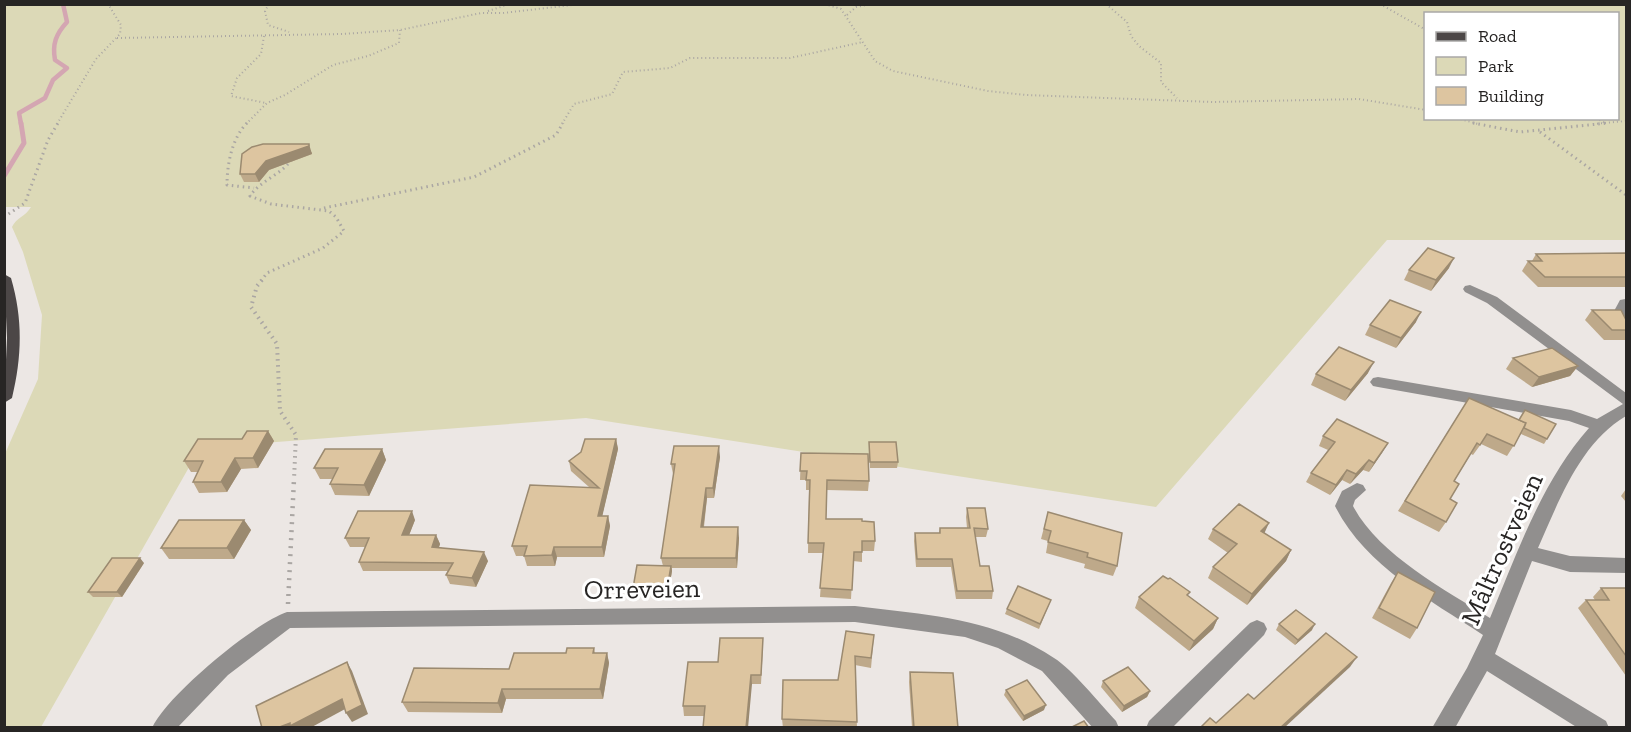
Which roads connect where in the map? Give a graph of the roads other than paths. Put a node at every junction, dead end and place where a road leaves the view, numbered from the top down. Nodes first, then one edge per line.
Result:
1 (4, 278) edge
2 (1470, 289) dead end
3 (1625, 303) edge
4 (1626, 326) edge
5 (1378, 382) dead end
6 (4, 398) edge
7 (1626, 400) edge
8 (1626, 409) edge
9 (1598, 425) junction
10 (1357, 490) dead end
11 (1526, 552) junction
12 (1626, 566) edge
13 (1257, 629) dead end
14 (1494, 631) junction
15 (1483, 657) junction
16 (170, 723) edge
17 (1108, 728) edge
18 (1157, 728) edge
19 (1443, 728) edge
20 (1598, 728) edge

1 - 6 main road
2 - 7 street
3 - 4 street
5 - 9 street
8 - 9 street, Måltrostveien
9 - 11 street, Måltrostveien
10 - 14 street
11 - 12 street
11 - 14 street, Måltrostveien
13 - 18 street
14 - 15 street, Måltrostveien
15 - 19 street, Måltrostveien
15 - 20 street
16 - 17 street, Orreveien

